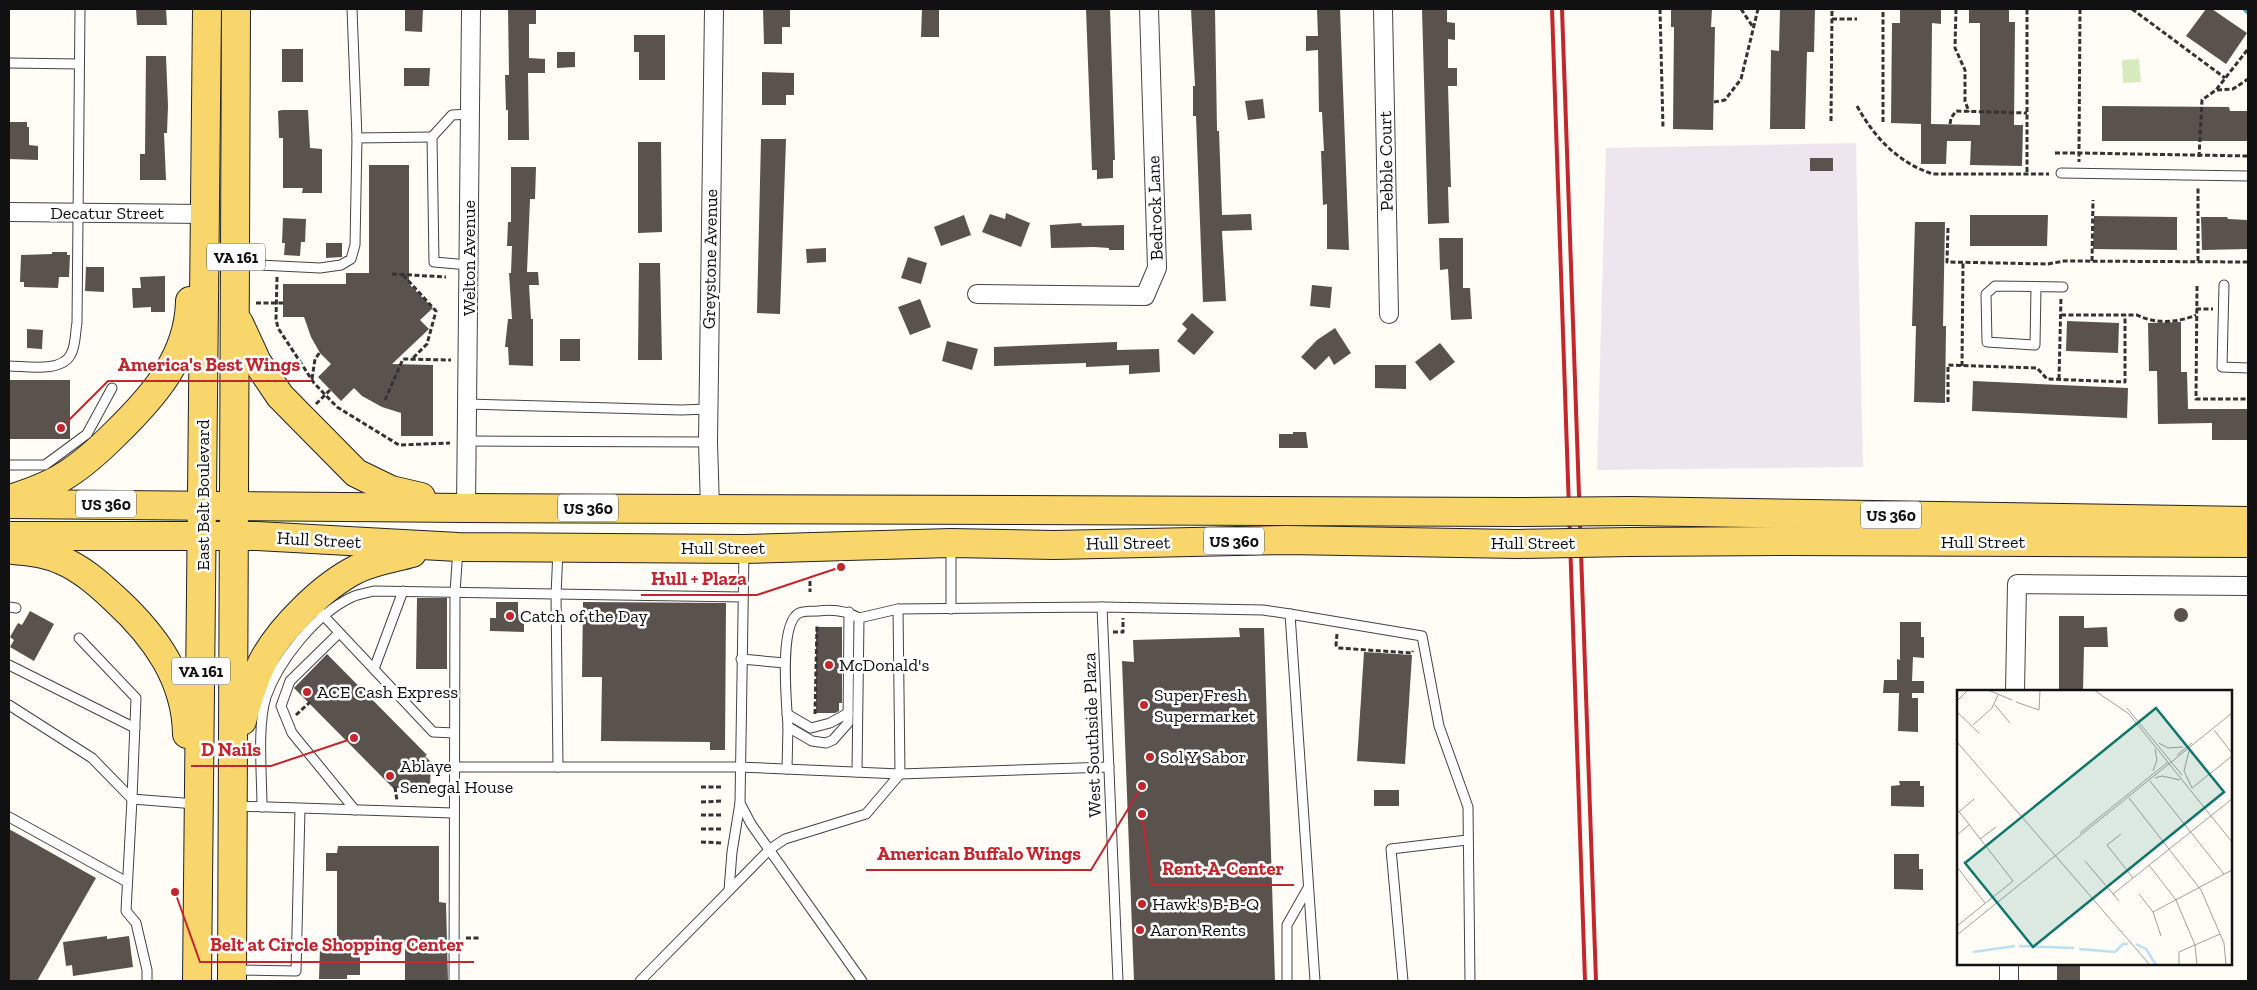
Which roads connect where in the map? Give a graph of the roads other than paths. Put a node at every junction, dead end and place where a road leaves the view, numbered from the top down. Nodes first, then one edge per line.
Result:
1 (80, 9) edge
2 (206, 9) edge
3 (236, 9) edge
4 (352, 9) edge
5 (470, 9) edge
6 (714, 9) edge
7 (1149, 9) edge
8 (1383, 9) edge
9 (9, 63) edge
10 (79, 64) junction
11 (470, 114) junction
12 (432, 137) junction
13 (357, 138) junction
14 (2061, 173) dead end
15 (2248, 176) edge
16 (9, 212) edge
17 (76, 212) junction
18 (205, 214) junction
19 (236, 264) junction
20 (469, 265) junction
21 (2224, 286) dead end
22 (2063, 287) dead end
23 (2036, 288) junction
24 (977, 294) dead end
25 (244, 310) junction
26 (1389, 314) dead end
27 (9, 366) edge
28 (2248, 368) edge
29 (112, 388) dead end
30 (468, 404) junction
31 (708, 408) junction
32 (461, 442) junction
33 (708, 442) junction
34 (9, 465) edge
35 (9, 500) edge
36 (9, 504) edge
37 (202, 505) junction
38 (234, 506) junction
39 (466, 508) junction
40 (710, 508) junction
41 (793, 508) junction
42 (2248, 521) edge
43 (9, 536) edge
44 (202, 537) junction
45 (234, 537) junction
46 (951, 543) junction
47 (2248, 543) edge
48 (445, 547) junction
49 (558, 547) junction
50 (658, 548) junction
51 (744, 548) junction
52 (9, 550) edge
53 (2248, 586) edge
54 (403, 591) junction
55 (455, 592) junction
56 (556, 595) junction
57 (742, 597) junction
58 (1102, 607) junction
59 (951, 608) junction
60 (898, 609) junction
61 (318, 610) junction
62 (849, 612) junction
63 (1290, 614) junction
64 (859, 618) junction
65 (339, 633) junction
66 (80, 638) dead end
67 (741, 659) junction
68 (786, 662) junction
69 (9, 665) edge
70 (374, 670) junction
71 (2015, 690) edge
72 (9, 705) edge
73 (848, 712) junction
74 (788, 714) junction
75 (788, 727) junction
76 (135, 728) junction
77 (454, 733) junction
78 (233, 757) junction
79 (454, 767) junction
80 (558, 767) junction
81 (739, 767) junction
82 (1109, 767) junction
83 (787, 769) junction
84 (858, 772) junction
85 (900, 774) junction
86 (132, 800) junction
87 (740, 803) junction
88 (199, 804) junction
89 (232, 806) junction
90 (262, 807) junction
91 (300, 808) junction
92 (355, 810) junction
93 (453, 813) junction
94 (9, 817) edge
95 (1467, 840) junction
96 (770, 849) junction
97 (128, 882) junction
98 (1308, 888) junction
99 (729, 890) junction
100 (2009, 965) edge
101 (232, 976) edge
102 (147, 981) edge
103 (197, 981) edge
104 (454, 981) edge
105 (640, 981) edge
106 (862, 981) edge
107 (1118, 981) edge
108 (1287, 981) edge
109 (1315, 981) edge
110 (1403, 981) edge
111 (1470, 981) edge
112 (2008, 981) edge

1 - 10 lane
2 - 18 main road, East Belt Boulevard / VA 161
3 - 19 main road, East Belt Boulevard / VA 161
4 - 13 lane
5 - 11 street, Welton Avenue
6 - 31 street, Greystone Avenue
7 - 24 street, Bedrock Lane
8 - 26 street, Pebble Court
9 - 10 lane
10 - 17 lane
11 - 12 lane
11 - 20 street, Welton Avenue
12 - 13 lane
12 - 20 lane
13 - 19 lane
14 - 15 lane
16 - 17 street, Decatur Street
17 - 18 street, Decatur Street
17 - 27 lane
18 - 35 main road
18 - 37 main road, East Belt Boulevard / VA 161
19 - 25 main road, East Belt Boulevard / VA 161
20 - 30 street, Welton Avenue
21 - 28 lane
22 - 23 lane
23 - 23 lane
25 - 38 main road, East Belt Boulevard / VA 161
25 - 39 main road
29 - 34 lane
30 - 31 lane
30 - 32 street, Welton Avenue
31 - 33 street, Greystone Avenue
32 - 33 lane
32 - 39 street, Welton Avenue
33 - 40 street, Greystone Avenue
36 - 37 main road, Hull Street / US 360
37 - 38 main road, Hull Street / US 360
37 - 44 main road, East Belt Boulevard / VA 161
38 - 39 main road, Hull Street / US 360
38 - 45 main road, East Belt Boulevard / VA 161
39 - 40 main road, Hull Street / US 360
40 - 41 main road, Hull Street / US 360
40 - 50 main road
41 - 42 main road, Hull Street / US 360, bridge
41 - 51 main road
43 - 44 main road, Hull Street / US 360
44 - 45 main road, Hull Street / US 360
44 - 88 main road, East Belt Boulevard / VA 161
45 - 48 main road, Hull Street / US 360
45 - 78 main road, East Belt Boulevard / VA 161
46 - 47 main road, Hull Street / US 360, bridge
46 - 51 main road, Hull Street / US 360
46 - 59 lane
48 - 49 main road, Hull Street / US 360
48 - 55 lane
48 - 61 main road
49 - 50 main road, Hull Street / US 360
49 - 56 lane
50 - 51 main road, Hull Street / US 360
51 - 57 lane
52 - 88 main road
53 - 71 street
54 - 55 lane
54 - 61 lane
54 - 70 lane
55 - 56 lane
55 - 77 lane
56 - 57 lane
56 - 80 lane
57 - 67 lane
58 - 59 lane
58 - 63 lane
58 - 82 lane, West Southside Plaza
59 - 60 lane
60 - 64 lane
60 - 85 lane
61 - 65 lane
61 - 78 main road
61 - 90 lane
62 - 64 lane
62 - 68 lane
62 - 73 lane
63 - 95 lane
63 - 98 lane
64 - 84 lane
65 - 70 lane
65 - 92 lane
66 - 76 lane
67 - 68 lane
67 - 81 lane
68 - 74 lane
69 - 76 lane
70 - 77 lane
72 - 86 lane
73 - 74 lane
73 - 75 lane
74 - 75 lane
75 - 83 lane
76 - 86 lane
77 - 79 lane
78 - 89 main road, East Belt Boulevard / VA 161
79 - 80 lane
79 - 93 lane
80 - 81 lane
81 - 83 lane
81 - 87 lane
82 - 85 lane
82 - 107 lane, West Southside Plaza
83 - 84 lane
84 - 85 lane
85 - 96 lane
86 - 88 lane
86 - 97 lane
87 - 96 lane
87 - 99 lane
88 - 103 main road, East Belt Boulevard / VA 161
89 - 90 lane
89 - 101 main road, East Belt Boulevard / VA 161
90 - 91 lane
91 - 92 lane
91 - 101 lane
92 - 93 lane
93 - 104 lane
94 - 97 lane
95 - 110 lane
95 - 111 lane
96 - 99 lane
96 - 106 lane
97 - 102 lane
98 - 108 lane
98 - 109 lane
99 - 105 lane
100 - 112 street

